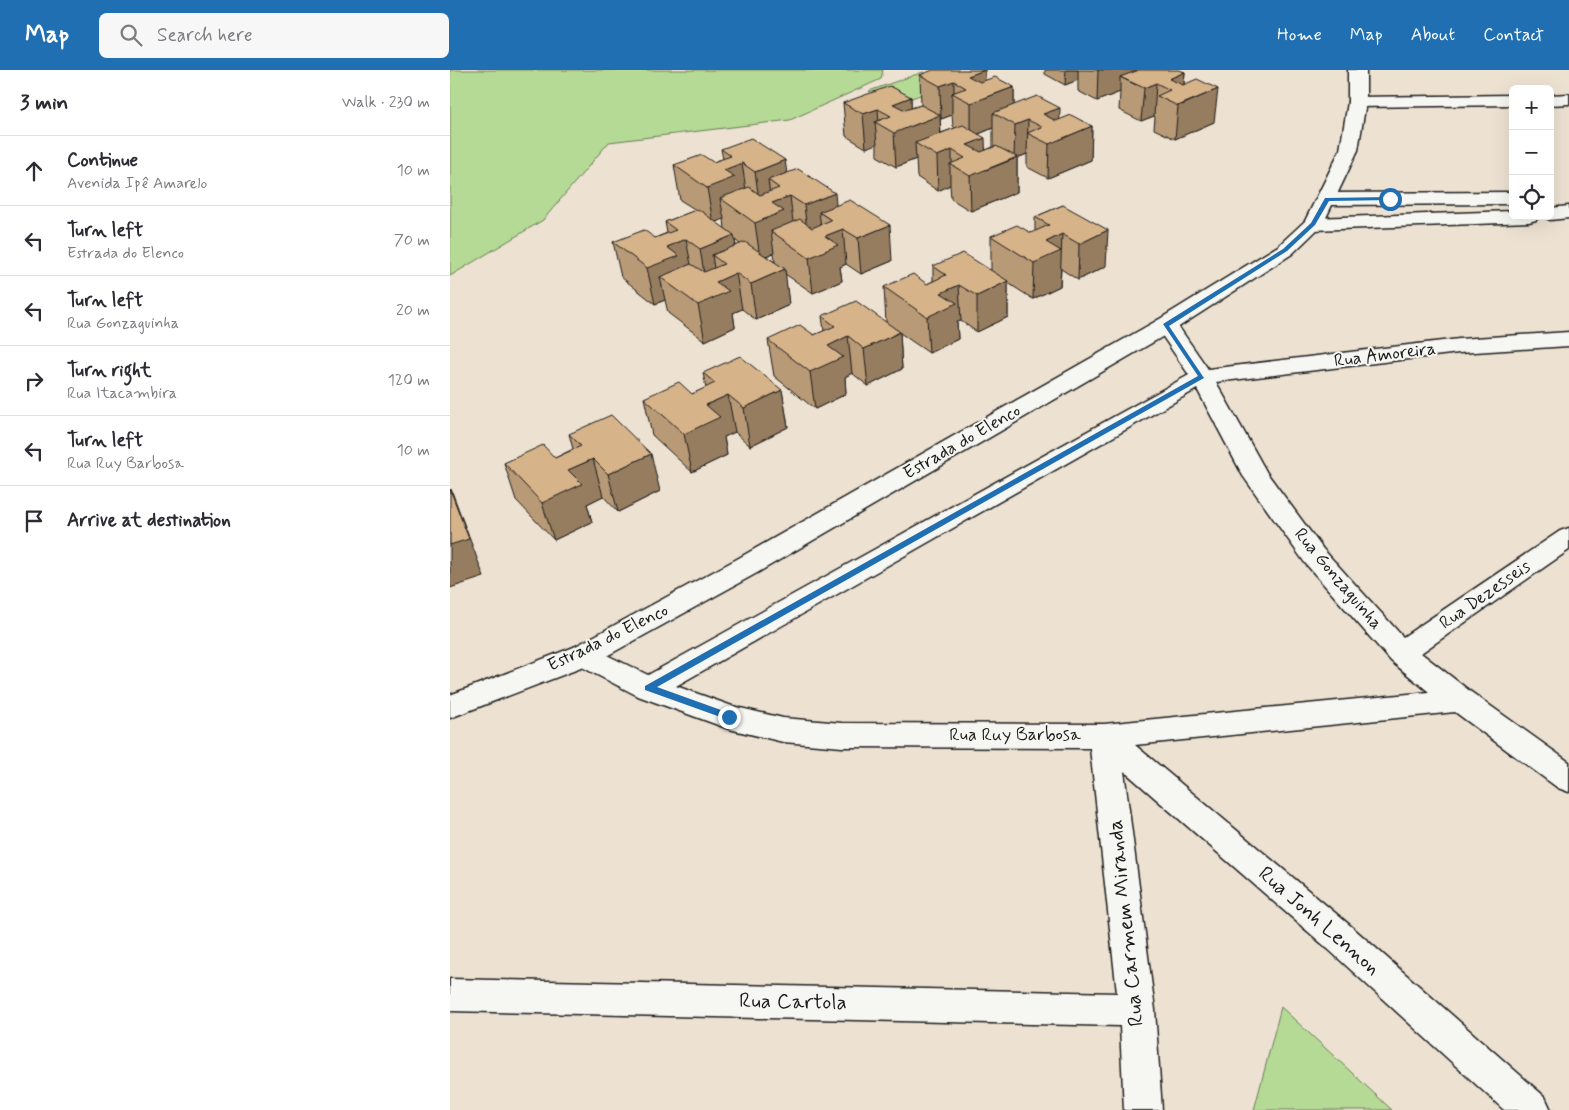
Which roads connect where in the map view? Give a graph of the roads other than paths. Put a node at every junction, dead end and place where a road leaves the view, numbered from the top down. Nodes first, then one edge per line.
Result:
1 (1357, 70) edge
2 (1509, 100) edge
3 (1554, 100) edge
4 (1569, 100) edge
5 (1357, 102) junction
6 (1509, 198) edge
7 (1328, 199) junction
8 (1554, 199) edge
9 (1569, 199) edge
10 (1569, 212) edge
11 (1554, 214) edge
12 (1509, 217) edge
13 (1313, 224) junction
14 (1166, 325) junction
15 (1569, 339) edge
16 (1202, 377) junction
17 (1569, 537) edge
18 (1401, 653) junction
19 (584, 655) junction
20 (648, 688) junction
21 (1460, 700) junction
22 (450, 707) edge
23 (1104, 736) junction
24 (1569, 779) edge
25 (450, 995) edge
26 (1137, 1010) junction
27 (1143, 1110) edge
28 (1532, 1110) edge

1 - 5 street, Estrada do Elenco
2 - 5 street
3 - 4 street
5 - 7 street, Estrada do Elenco
6 - 7 street
7 - 13 street, Estrada do Elenco
8 - 9 street
10 - 11 street
12 - 13 street
13 - 14 street, Estrada do Elenco
14 - 16 street, Rua Gonzaguinha
14 - 19 street, Estrada do Elenco
15 - 16 street, Rua Amoreira
16 - 18 street, Rua Gonzaguinha
16 - 20 street
17 - 18 street, Rua Dezesseis
18 - 21 street, Rua Gonzaguinha
19 - 20 street, Rua Ruy Barbosa
19 - 22 street, Estrada do Elenco
20 - 23 street, Rua Ruy Barbosa
21 - 23 street, Rua Ruy Barbosa
21 - 24 street, Rua Gonzaguinha
23 - 26 street, Rua Carmem Miranda
23 - 28 street, Rua Jonh Lennon
25 - 26 street, Rua Cartola
26 - 27 street, Rua Carmem Miranda

